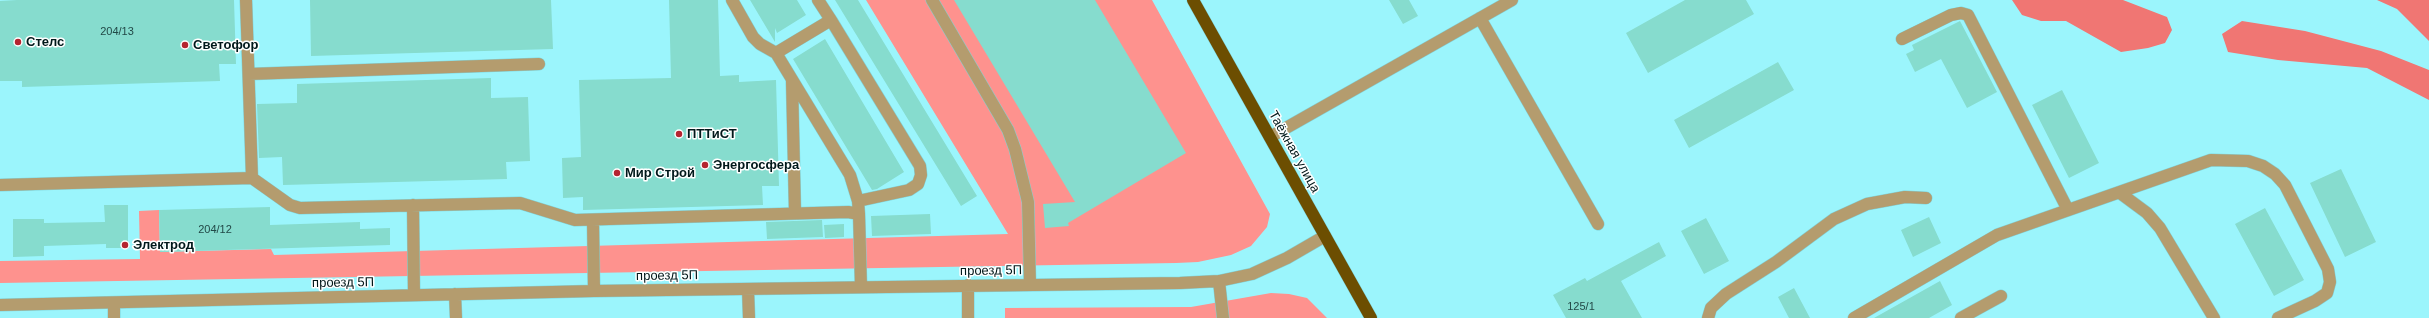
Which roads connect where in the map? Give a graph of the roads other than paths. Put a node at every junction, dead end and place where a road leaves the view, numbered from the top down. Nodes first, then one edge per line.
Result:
1 (246, 0) edge
2 (732, 0) edge
3 (818, 0) edge
4 (932, 0) edge
5 (1193, 0) edge
6 (1512, 0) edge
7 (1480, 18) junction
8 (831, 20) junction
9 (1902, 39) dead end
10 (776, 53) junction
11 (540, 64) dead end
12 (248, 74) junction
13 (792, 80) junction
14 (1270, 137) junction
15 (252, 178) junction
16 (0, 184) edge
17 (2120, 193) junction
18 (1926, 198) dead end
19 (858, 201) junction
20 (413, 205) junction
21 (2068, 210) junction
22 (795, 213) junction
23 (859, 214) junction
24 (593, 220) junction
25 (1598, 224) dead end
26 (1325, 236) junction
27 (1218, 281) junction
28 (1030, 285) junction
29 (968, 286) junction
30 (861, 287) junction
31 (748, 289) junction
32 (594, 291) junction
33 (455, 294) junction
34 (414, 295) junction
35 (2000, 296) dead end
36 (114, 303) junction
37 (0, 305) edge
38 (114, 318) edge
39 (456, 318) edge
40 (749, 318) edge
41 (968, 318) edge
42 (1223, 318) edge
43 (1371, 318) edge
44 (1708, 318) edge
45 (1854, 318) edge
46 (1961, 318) edge
47 (2214, 318) edge
48 (2278, 318) edge

1 - 12 street
2 - 10 street
3 - 8 street
4 - 28 street
5 - 14 highway, Таёжная улица
6 - 7 street
7 - 14 street
7 - 25 street
8 - 10 street
8 - 19 street
9 - 21 street
10 - 13 street
11 - 12 street
12 - 15 street
13 - 19 street
13 - 22 street
14 - 26 highway, Таёжная улица
15 - 16 street
15 - 20 street
17 - 21 street
17 - 47 street
17 - 48 street
18 - 44 street
19 - 23 street
20 - 24 street
20 - 34 street
21 - 45 street
22 - 23 street
22 - 24 street
23 - 30 street
24 - 32 street
26 - 27 street, проезд 5П
26 - 43 highway, Таёжная улица
27 - 28 street, проезд 5П
27 - 42 street
28 - 29 street, проезд 5П
29 - 30 street, проезд 5П
29 - 41 street
30 - 31 street, проезд 5П
31 - 32 street, проезд 5П
31 - 40 street
32 - 33 street, проезд 5П
33 - 34 street, проезд 5П
33 - 39 street
34 - 36 street, проезд 5П
35 - 46 street
36 - 37 street, проезд 5П
36 - 38 street

